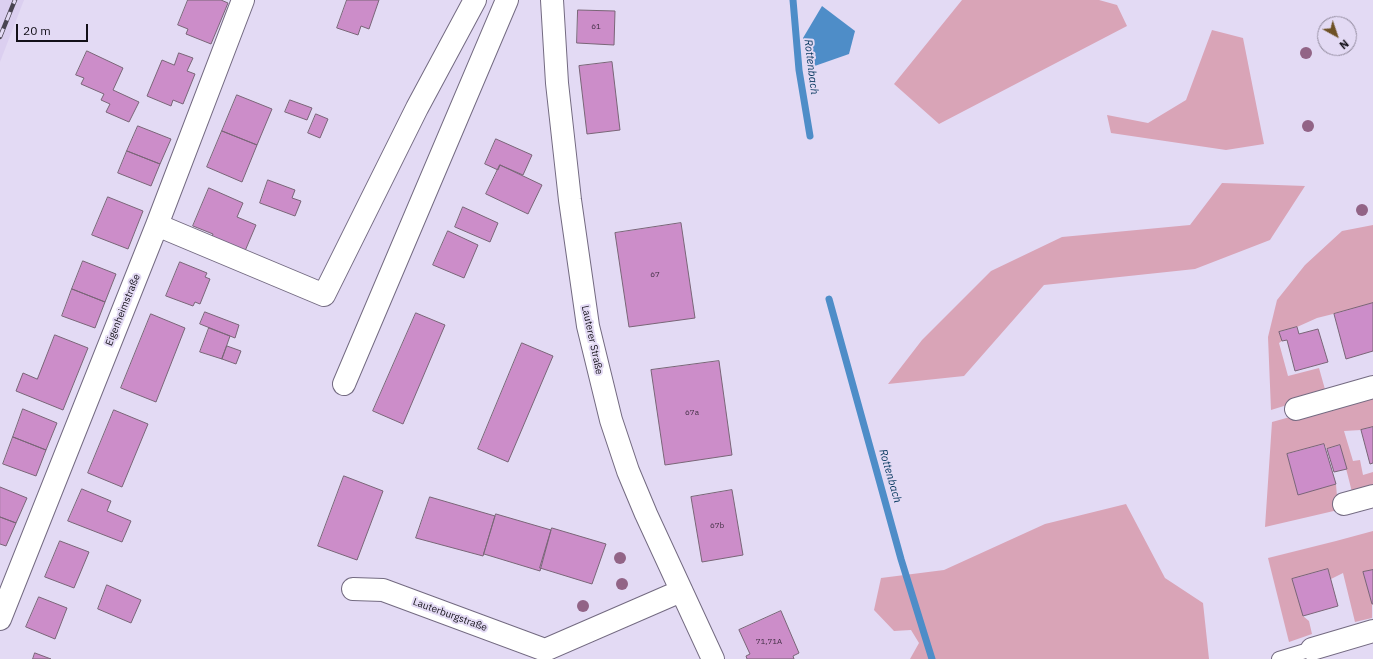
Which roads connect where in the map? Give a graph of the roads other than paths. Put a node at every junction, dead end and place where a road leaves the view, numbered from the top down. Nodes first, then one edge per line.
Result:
1 (243, 0) edge
2 (475, 0) edge
3 (507, 0) edge
4 (552, 0) edge
5 (157, 225) junction
6 (344, 384) dead end
7 (1373, 387) edge
8 (1296, 409) dead end
9 (1373, 496) edge
10 (1344, 504) dead end
11 (353, 590) dead end
12 (681, 591) junction
13 (0, 619) edge
14 (1373, 631) edge
15 (1312, 649) joint
16 (541, 655) edge
17 (713, 659) edge
18 (1279, 659) edge

1 - 5 street, Eigenheimstraße
2 - 5 street
3 - 6 street
4 - 12 street, Lauterer Straße
5 - 13 street, Eigenheimstraße
7 - 8 street
9 - 10 street
11 - 16 street, Lauterburgstraße
12 - 16 street, Lauterburgstraße
12 - 17 street, Lauterer Straße
14 - 15 street
15 - 18 lane

